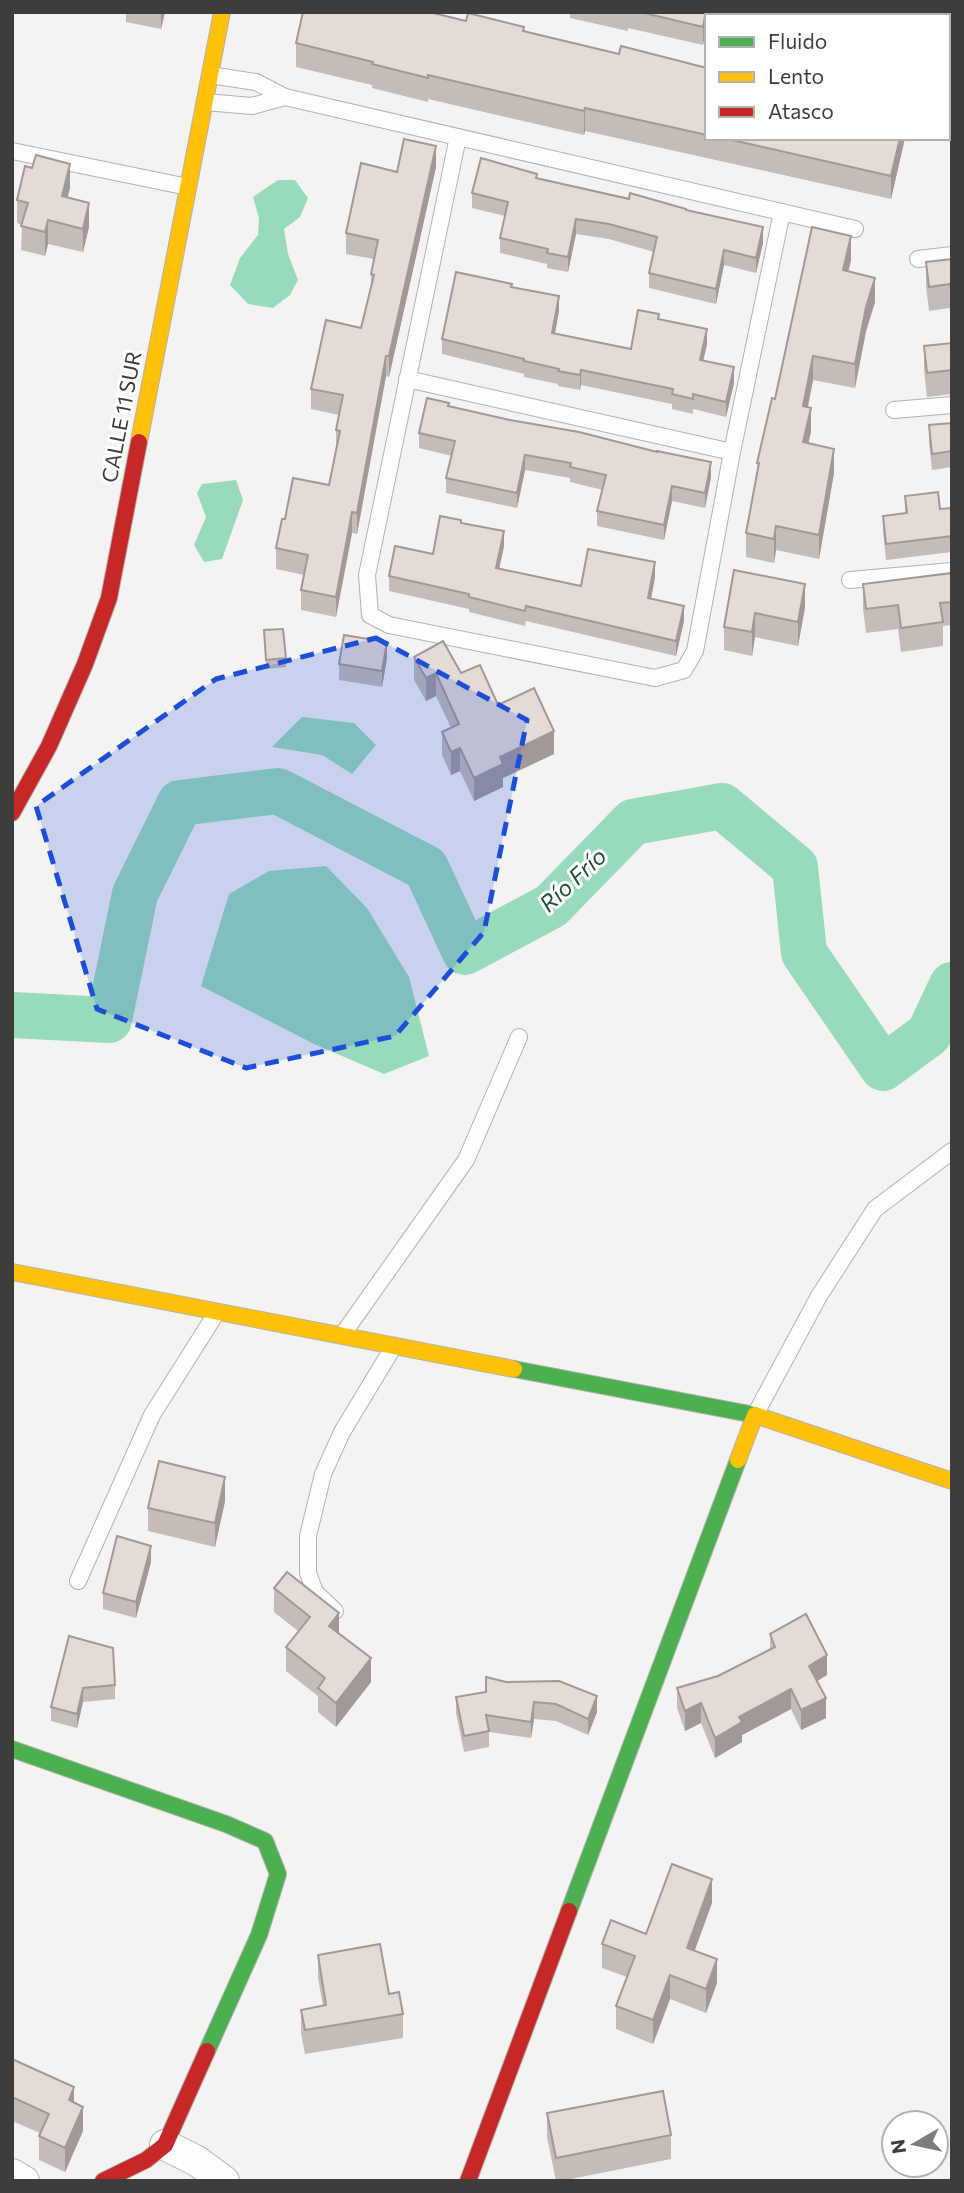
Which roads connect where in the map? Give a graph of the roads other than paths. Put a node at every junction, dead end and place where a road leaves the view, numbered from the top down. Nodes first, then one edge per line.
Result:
1 (222, 12) edge
2 (210, 75) junction
3 (285, 97) junction
4 (205, 102) junction
5 (458, 137) junction
6 (12, 151) edge
7 (188, 187) junction
8 (782, 212) junction
9 (855, 229) dead end
10 (952, 256) edge
11 (918, 259) dead end
12 (407, 379) junction
13 (952, 405) edge
14 (894, 410) dead end
15 (732, 452) junction
16 (952, 571) edge
17 (850, 580) dead end
18 (12, 813) edge
19 (519, 1037) dead end
20 (952, 1151) edge
21 (12, 1272) edge
22 (217, 1312) junction
23 (341, 1336) junction
24 (394, 1346) junction
25 (755, 1415) junction
26 (952, 1482) edge
27 (78, 1581) dead end
28 (335, 1611) edge
29 (12, 1749) edge
30 (165, 2145) junction
31 (12, 2174) edge
32 (24, 2181) edge
33 (103, 2181) edge
34 (224, 2181) edge
35 (468, 2181) edge

1 - 2 street, CALLE 11 SUR
2 - 3 lane
2 - 4 street, CALLE 11 SUR
3 - 4 lane
3 - 5 lane
4 - 7 street, CALLE 11 SUR
5 - 8 lane
5 - 12 lane
6 - 7 lane
7 - 18 street, CALLE 11 SUR
8 - 9 lane
8 - 15 lane
10 - 11 lane
12 - 15 lane
12 - 15 lane
13 - 14 lane
16 - 17 lane
19 - 23 lane
20 - 25 lane
21 - 22 street
22 - 23 street
22 - 27 lane
23 - 24 street
24 - 25 street
24 - 28 lane
25 - 26 street
25 - 35 street
29 - 30 street
30 - 33 street
30 - 34 street
31 - 32 street

